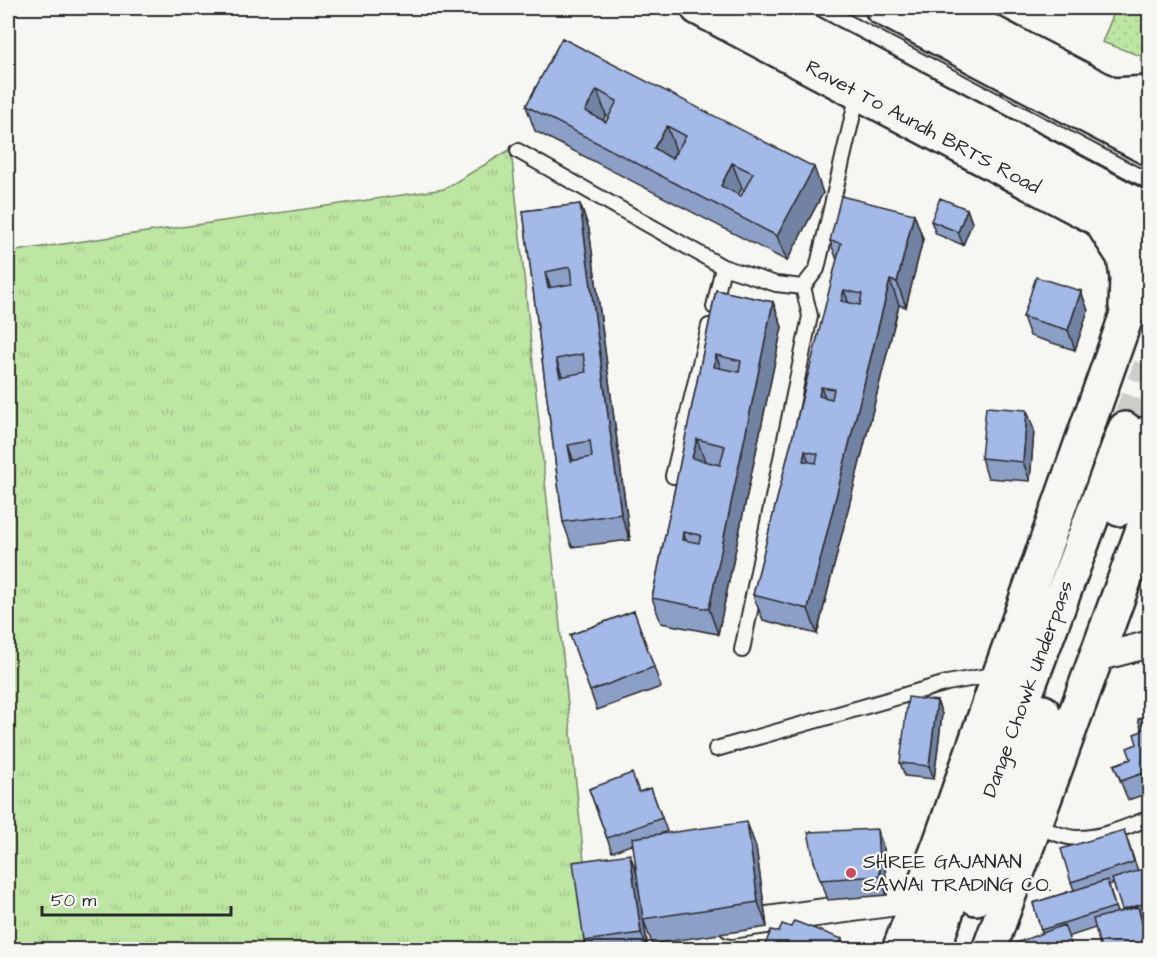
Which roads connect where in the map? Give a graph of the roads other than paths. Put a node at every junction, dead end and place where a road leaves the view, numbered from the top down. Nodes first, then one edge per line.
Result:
1 (698, 8) edge
2 (765, 8) edge
3 (820, 8) edge
4 (882, 8) edge
5 (945, 8) edge
6 (858, 93) junction
7 (1149, 93) edge
8 (1112, 95) junction
9 (1149, 115) edge
10 (1149, 149) edge
11 (518, 151) dead end
12 (1149, 182) edge
13 (1149, 212) edge
14 (1100, 220) junction
15 (1149, 244) edge
16 (1149, 262) edge
17 (723, 267) junction
18 (803, 287) junction
19 (1126, 317) junction
20 (1137, 431) edge
21 (674, 476) dead end
22 (1149, 510) edge
23 (1149, 644) edge
24 (742, 650) dead end
25 (1097, 658) junction
26 (1000, 674) junction
27 (716, 749) dead end
28 (1149, 818) edge
29 (1034, 825) junction
30 (918, 899) junction
31 (709, 928) edge
32 (899, 950) edge
33 (933, 950) edge
34 (957, 950) edge
35 (989, 950) edge

1 - 6 main road, Ravet To Aundh BRTS Road
2 - 13 main road
3 - 12 lane
4 - 10 main road
5 - 8 main road
6 - 14 main road, Ravet To Aundh BRTS Road
6 - 18 lane
7 - 8 main road
8 - 9 main road
11 - 17 lane
14 - 15 main road, Ravet To Aundh BRTS Road
14 - 19 main road
16 - 19 main road
17 - 18 lane
17 - 21 lane
18 - 24 lane
19 - 26 main road
20 - 33 main road, Dange Chowk Underpass
20 - 34 main road, Dange Chowk Underpass
22 - 25 main road
23 - 25 street
25 - 29 main road
26 - 27 lane
26 - 30 main road
28 - 29 lane
29 - 35 main road
30 - 31 street
30 - 32 main road

